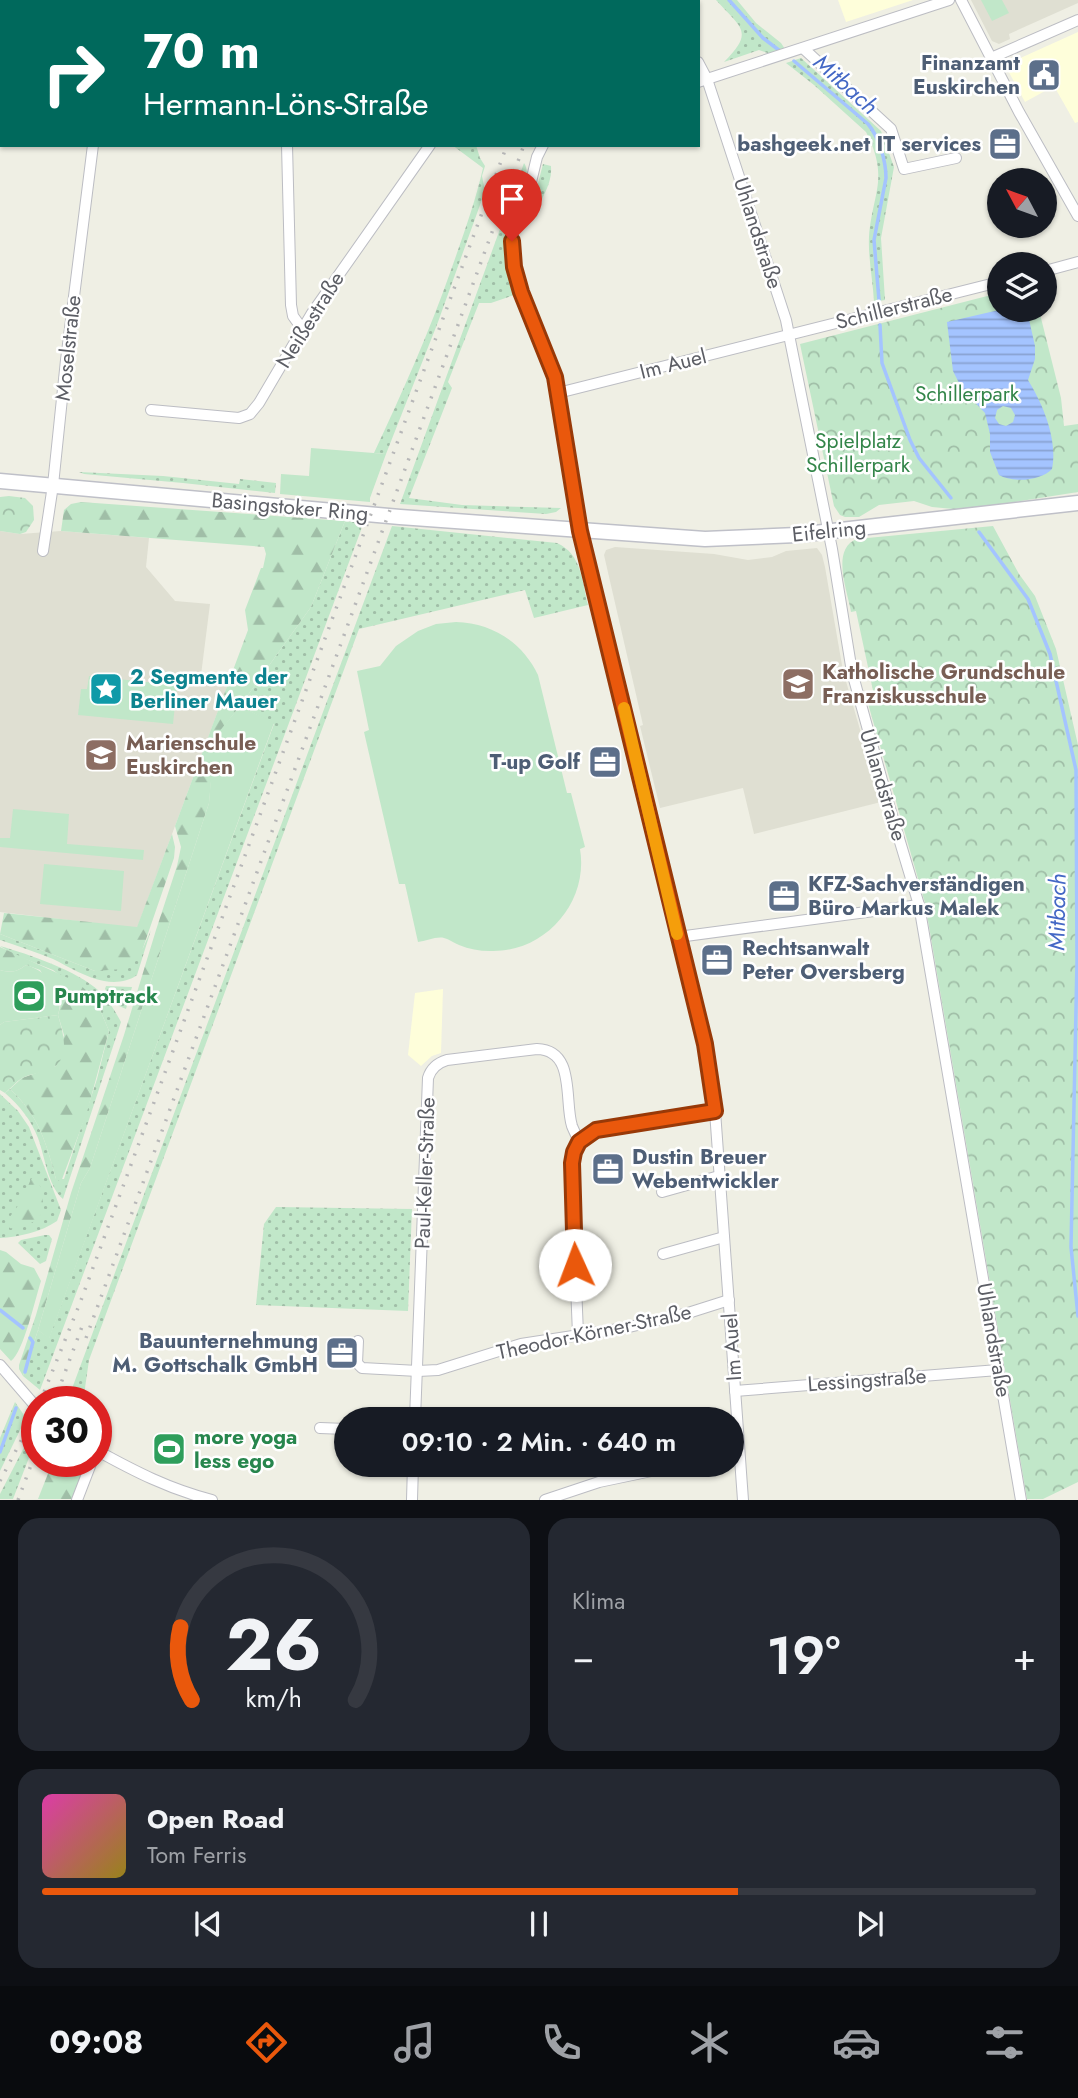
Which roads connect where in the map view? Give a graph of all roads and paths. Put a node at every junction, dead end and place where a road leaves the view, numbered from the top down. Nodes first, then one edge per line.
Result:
1 (949, 0) edge
2 (961, 0) edge
3 (1078, 20) edge
4 (804, 49) junction
5 (990, 58) junction
6 (703, 81) edge
7 (93, 147) edge
8 (287, 147) edge
9 (429, 147) edge
10 (542, 147) edge
11 (956, 158) dead end
12 (1078, 216) edge
13 (1078, 262) edge
14 (1057, 268) edge
15 (987, 285) edge
16 (303, 330) junction
17 (788, 335) junction
18 (558, 393) junction
19 (150, 410) dead end
20 (0, 481) edge
21 (52, 485) junction
22 (1078, 503) edge
23 (580, 531) junction
24 (828, 531) junction
25 (43, 551) dead end
26 (919, 905) junction
27 (678, 937) junction
28 (715, 1111) junction
29 (579, 1142) junction
30 (719, 1176) junction
31 (662, 1192) dead end
32 (724, 1237) junction
33 (663, 1254) dead end
34 (729, 1300) junction
35 (578, 1334) junction
36 (358, 1341) dead end
37 (0, 1365) edge
38 (998, 1370) junction
39 (418, 1371) junction
40 (21, 1389) edge
41 (735, 1391) junction
42 (416, 1407) edge
43 (735, 1407) edge
44 (320, 1428) dead end
45 (334, 1429) edge
46 (112, 1459) edge
47 (86, 1477) edge
48 (413, 1477) edge
49 (623, 1477) edge
50 (740, 1477) edge
51 (77, 1500) edge
52 (212, 1500) edge
53 (412, 1500) edge
54 (545, 1500) edge
55 (743, 1500) edge
56 (1021, 1500) edge

1 - 4 street
2 - 5 street
3 - 5 street
4 - 6 street
4 - 11 street
5 - 12 street
6 - 17 street, Uhlandstraße
7 - 21 street, Moselstraße
8 - 16 street
9 - 16 street, Neißestraße
10 - 18 street, Im Auel
13 - 14 street
15 - 17 street, Schillerstraße
16 - 19 street, Neißestraße
17 - 18 street, Im Auel
17 - 24 street, Uhlandstraße
18 - 23 street, Im Auel
20 - 21 main road, Basingstoker Ring
21 - 23 main road, Basingstoker Ring
21 - 25 street, Moselstraße
22 - 24 main road, Eifelring
23 - 24 main road, Eifelring
23 - 27 street, Im Auel
24 - 26 street, Uhlandstraße
26 - 27 street
26 - 38 street, Uhlandstraße
27 - 28 street, Im Auel
28 - 29 street
28 - 30 street, Im Auel
29 - 35 street
29 - 39 street, Paul-Keller-Straße
30 - 31 street
30 - 32 street, Im Auel
32 - 33 street
32 - 34 street, Im Auel
34 - 35 street, Theodor-Körner-Straße
34 - 41 street, Im Auel
35 - 39 street, Theodor-Körner-Straße
36 - 39 street
37 - 40 street
38 - 41 street, Lessingstraße
38 - 56 street, Uhlandstraße
39 - 42 street, Paul-Keller-Straße
41 - 43 street, Im Auel
44 - 45 street
46 - 52 street
47 - 51 street
48 - 53 street
49 - 54 street
50 - 55 street, Im Auel

